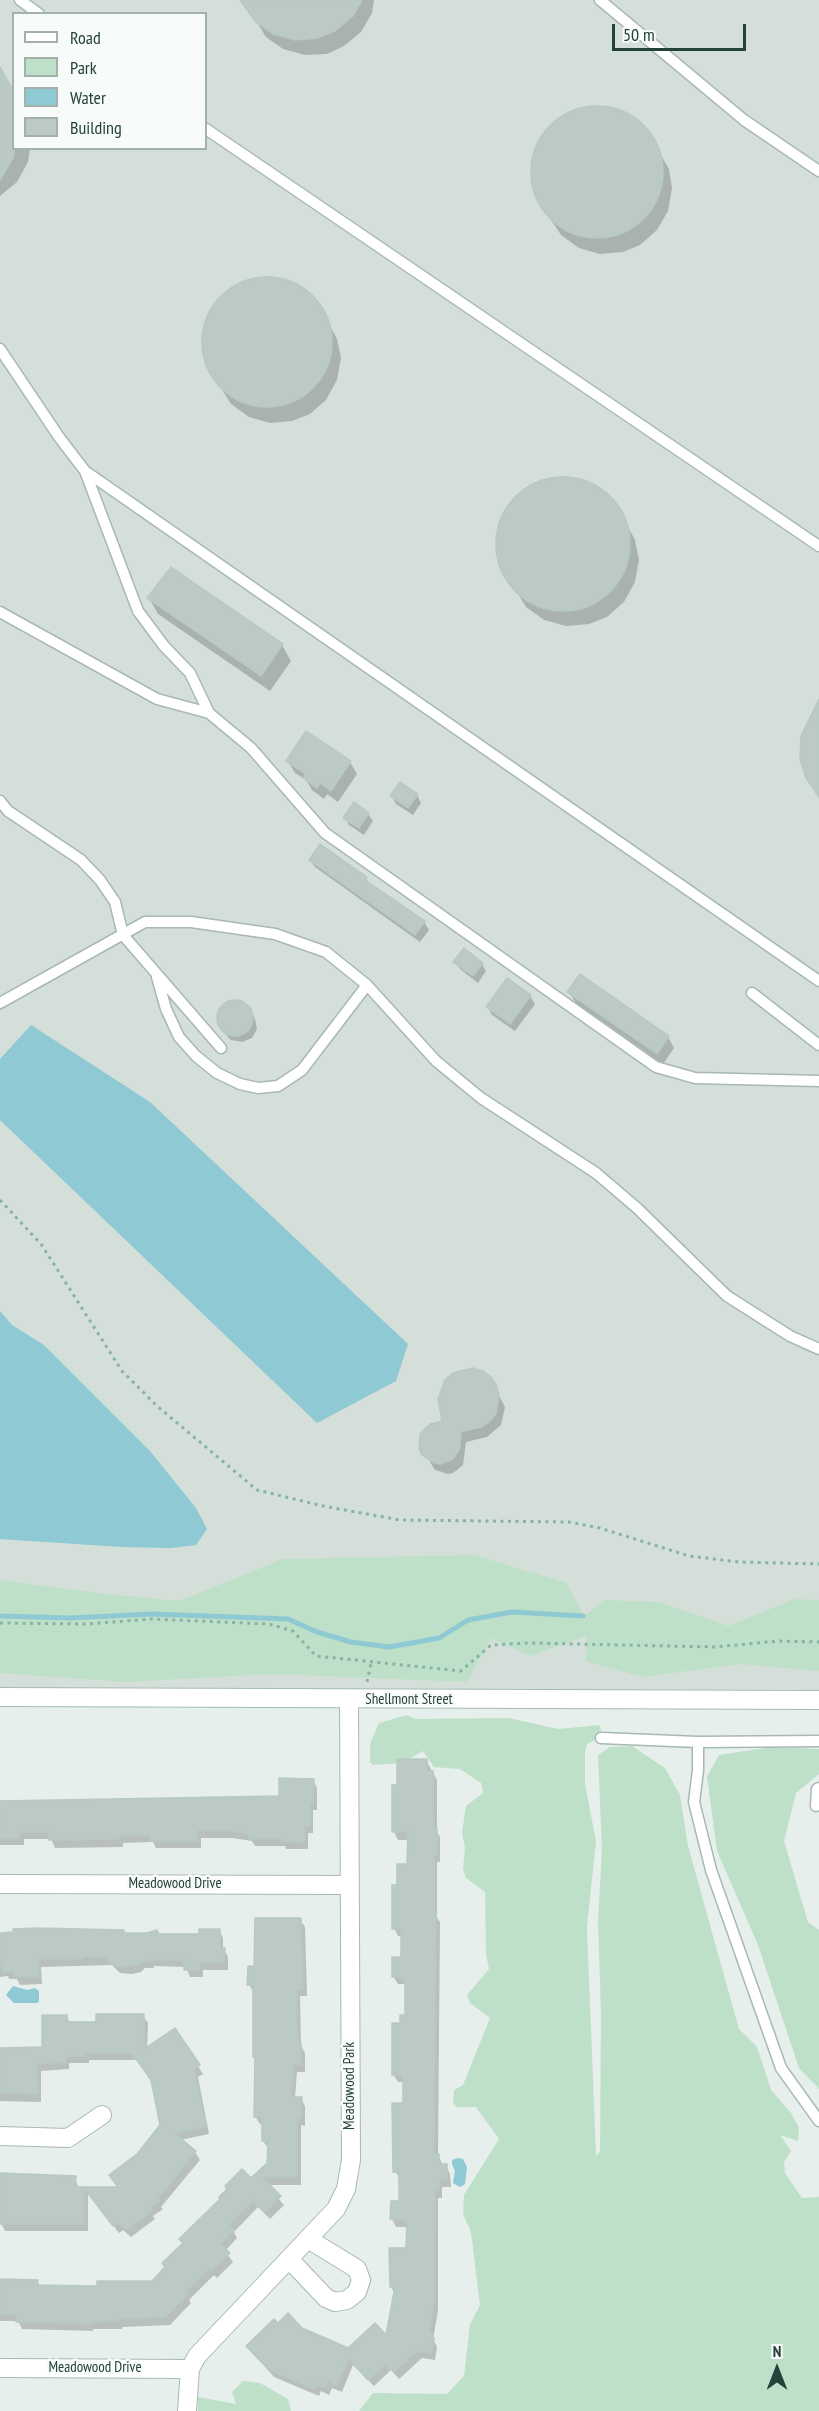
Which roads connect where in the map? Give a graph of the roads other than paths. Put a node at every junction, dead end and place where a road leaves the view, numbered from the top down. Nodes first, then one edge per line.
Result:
1 (20, 0) edge
2 (600, 0) edge
3 (36, 12) edge
4 (207, 130) edge
5 (819, 171) edge
6 (0, 349) edge
7 (85, 471) junction
8 (819, 546) edge
9 (0, 612) edge
10 (208, 713) junction
11 (0, 801) edge
12 (123, 935) junction
13 (157, 974) junction
14 (819, 981) edge
15 (367, 985) junction
16 (752, 993) dead end
17 (0, 1003) edge
18 (819, 1045) edge
19 (221, 1048) dead end
20 (819, 1081) edge
21 (819, 1349) edge
22 (0, 1697) edge
23 (349, 1699) junction
24 (819, 1700) edge
25 (601, 1738) dead end
26 (819, 1741) edge
27 (698, 1742) junction
28 (819, 1788) edge
29 (816, 1806) dead end
30 (0, 1884) edge
31 (350, 1885) junction
32 (102, 2115) dead end
33 (819, 2121) edge
34 (0, 2136) edge
35 (308, 2239) junction
36 (289, 2259) junction
37 (0, 2368) edge
38 (190, 2368) junction
39 (187, 2411) edge

1 - 3 lane
2 - 5 lane
4 - 8 lane
6 - 7 lane
7 - 10 lane
7 - 14 lane
9 - 10 lane
10 - 20 lane
11 - 12 lane
12 - 13 lane
12 - 15 lane
12 - 17 lane
13 - 15 lane
13 - 19 lane
15 - 21 lane
16 - 18 lane
22 - 23 street, Shellmont Street
23 - 24 street, Shellmont Street
23 - 31 street, Meadowood Park
25 - 27 lane
26 - 27 lane
27 - 33 lane
28 - 29 lane
30 - 31 street, Meadowood Drive
31 - 35 street, Meadowood Park
32 - 34 street
35 - 36 street, Meadowood Park
35 - 36 street
36 - 38 street, Meadowood Park
37 - 38 street, Meadowood Drive
38 - 39 street, Meadowood Park

